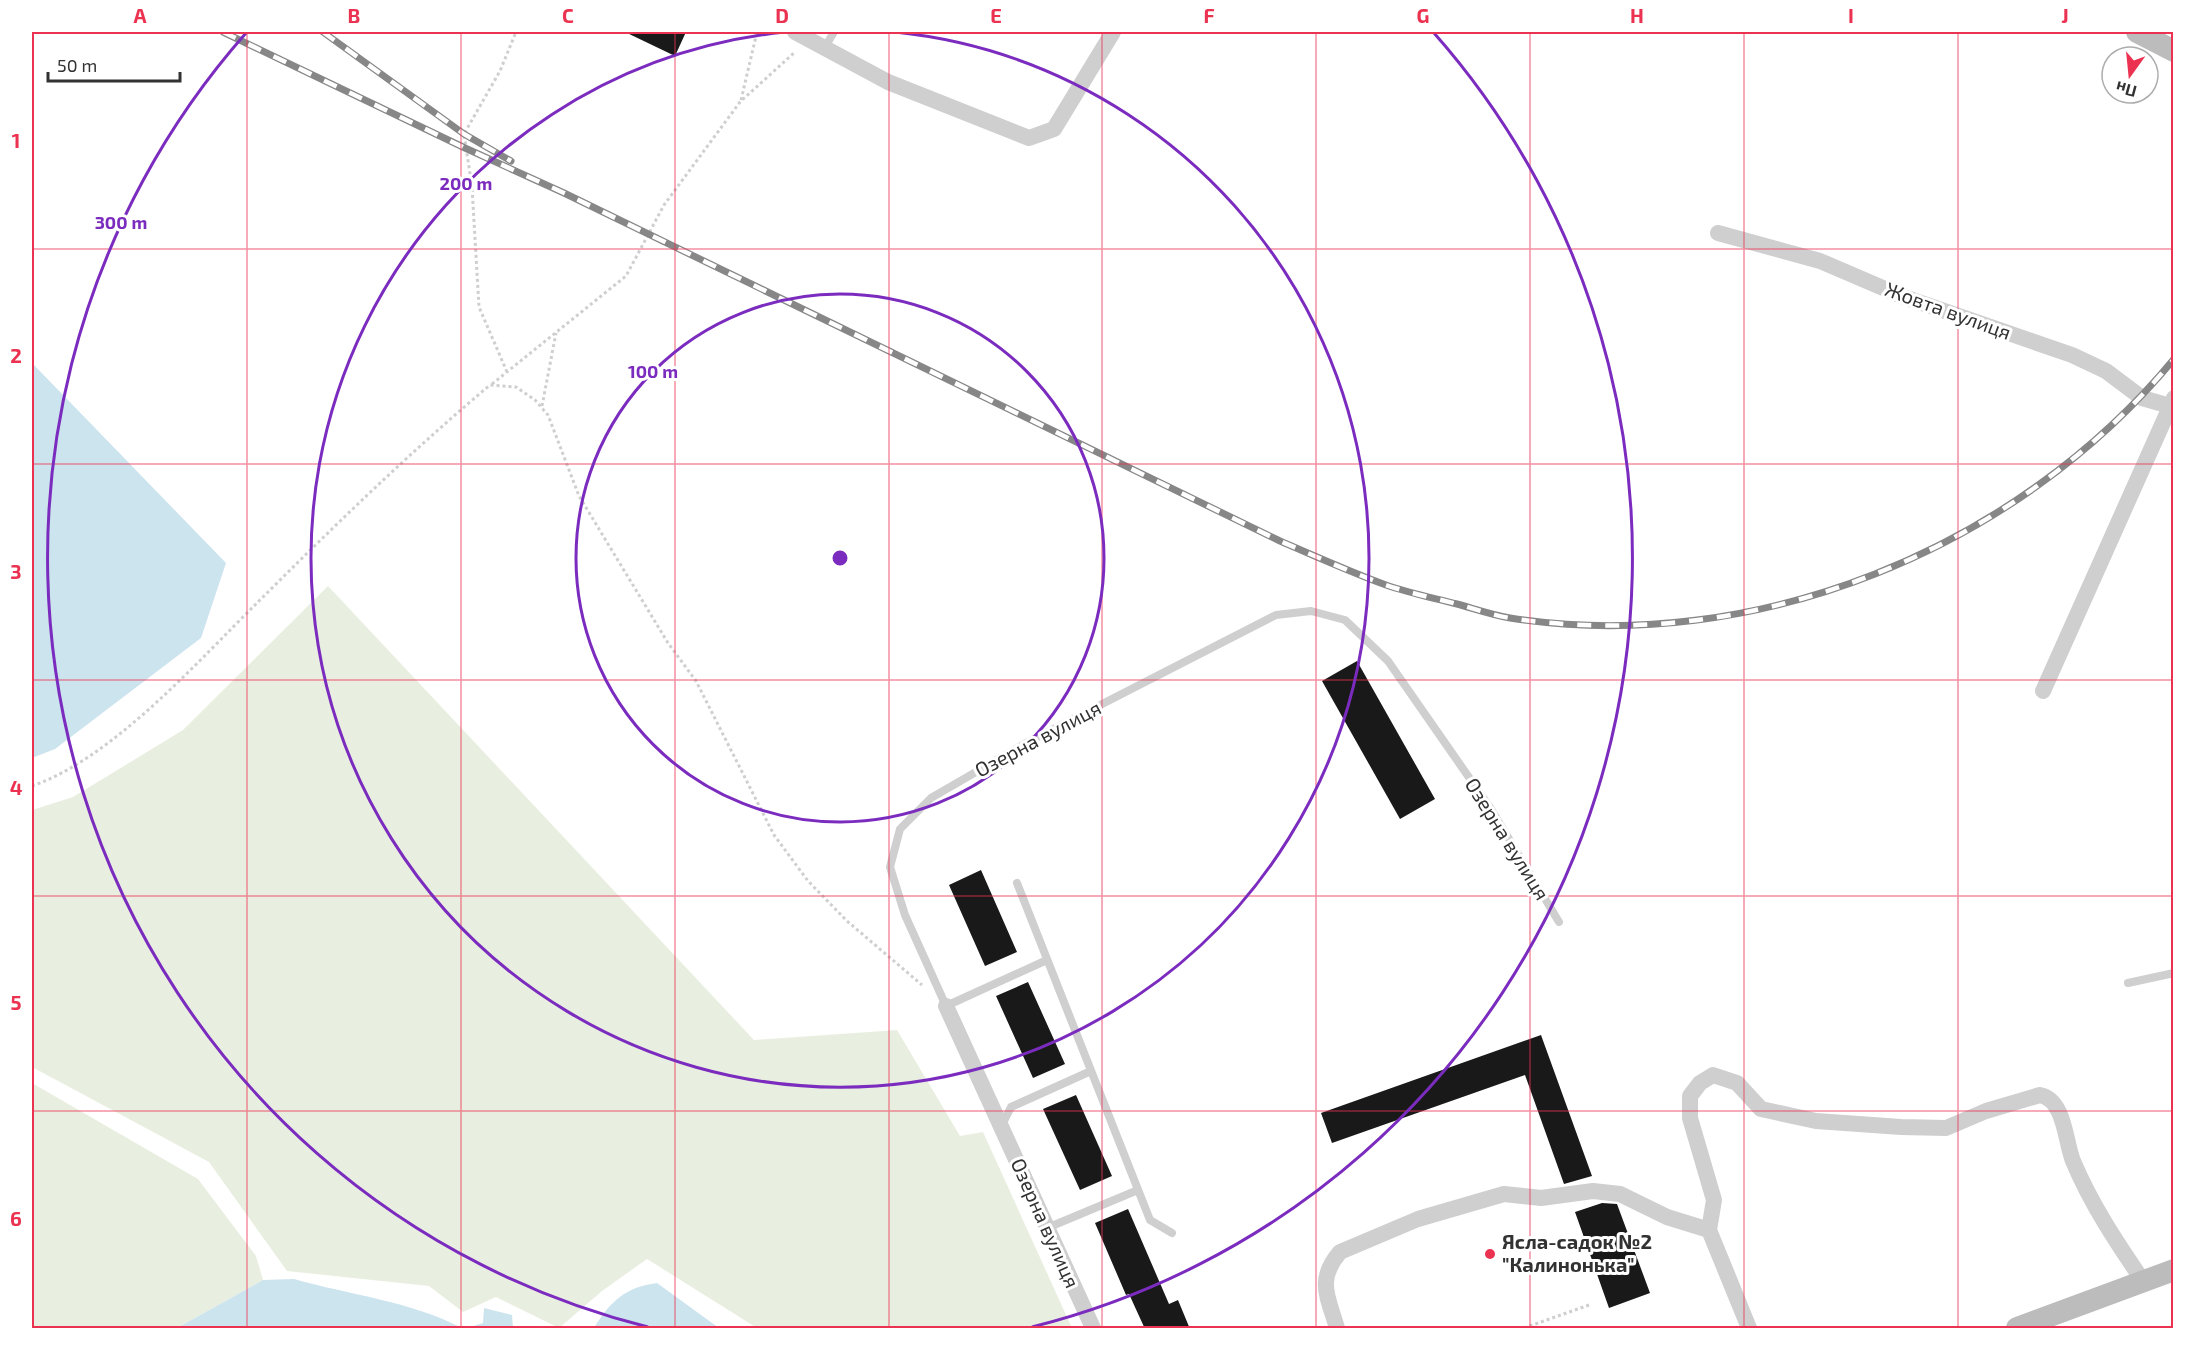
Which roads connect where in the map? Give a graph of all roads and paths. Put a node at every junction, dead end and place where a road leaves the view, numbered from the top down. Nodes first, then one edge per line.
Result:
1 (516, 32) edge
2 (756, 32) edge
3 (834, 32) edge
4 (1113, 32) edge
5 (2137, 32) edge
6 (802, 35) edge
7 (825, 47) junction
8 (2174, 51) edge
9 (740, 102) junction
10 (1718, 233) dead end
11 (557, 332) junction
12 (507, 372) junction
13 (490, 385) junction
14 (2172, 402) edge
15 (542, 408) junction
16 (2043, 691) dead end
17 (32, 786) edge
18 (1017, 883) dead end
19 (1559, 922) dead end
20 (1047, 960) junction
21 (2174, 973) edge
22 (2128, 983) dead end
23 (946, 1006) junction
24 (1091, 1071) junction
25 (1001, 1126) junction
26 (1138, 1190) junction
27 (1047, 1228) junction
28 (1709, 1230) junction
29 (1172, 1233) dead end
30 (2174, 1270) edge
31 (2143, 1281) junction
32 (1589, 1305) dead end
33 (1093, 1329) edge
34 (1337, 1329) edge
35 (1524, 1329) edge
36 (1749, 1329) edge
37 (2017, 1329) edge

1 - 12 path
2 - 9 path
3 - 7 lane
4 - 7 street
5 - 8 main road
6 - 7 street
6 - 9 path
9 - 11 path
10 - 14 street, Жовта вулиця
11 - 12 path
11 - 15 path
12 - 13 path
13 - 15 path
13 - 17 path
14 - 16 street, Жовта вулиця
15 - 23 path
18 - 20 lane
19 - 23 lane, Озерна вулиця
20 - 23 lane
20 - 24 lane
21 - 22 lane
23 - 25 street, Озерна вулиця
24 - 25 lane
24 - 26 lane
25 - 27 street, Озерна вулиця
26 - 27 lane
26 - 29 lane
27 - 33 street, Озерна вулиця
28 - 31 street
28 - 34 street
28 - 36 street
30 - 31 main road
31 - 37 main road
32 - 35 path

